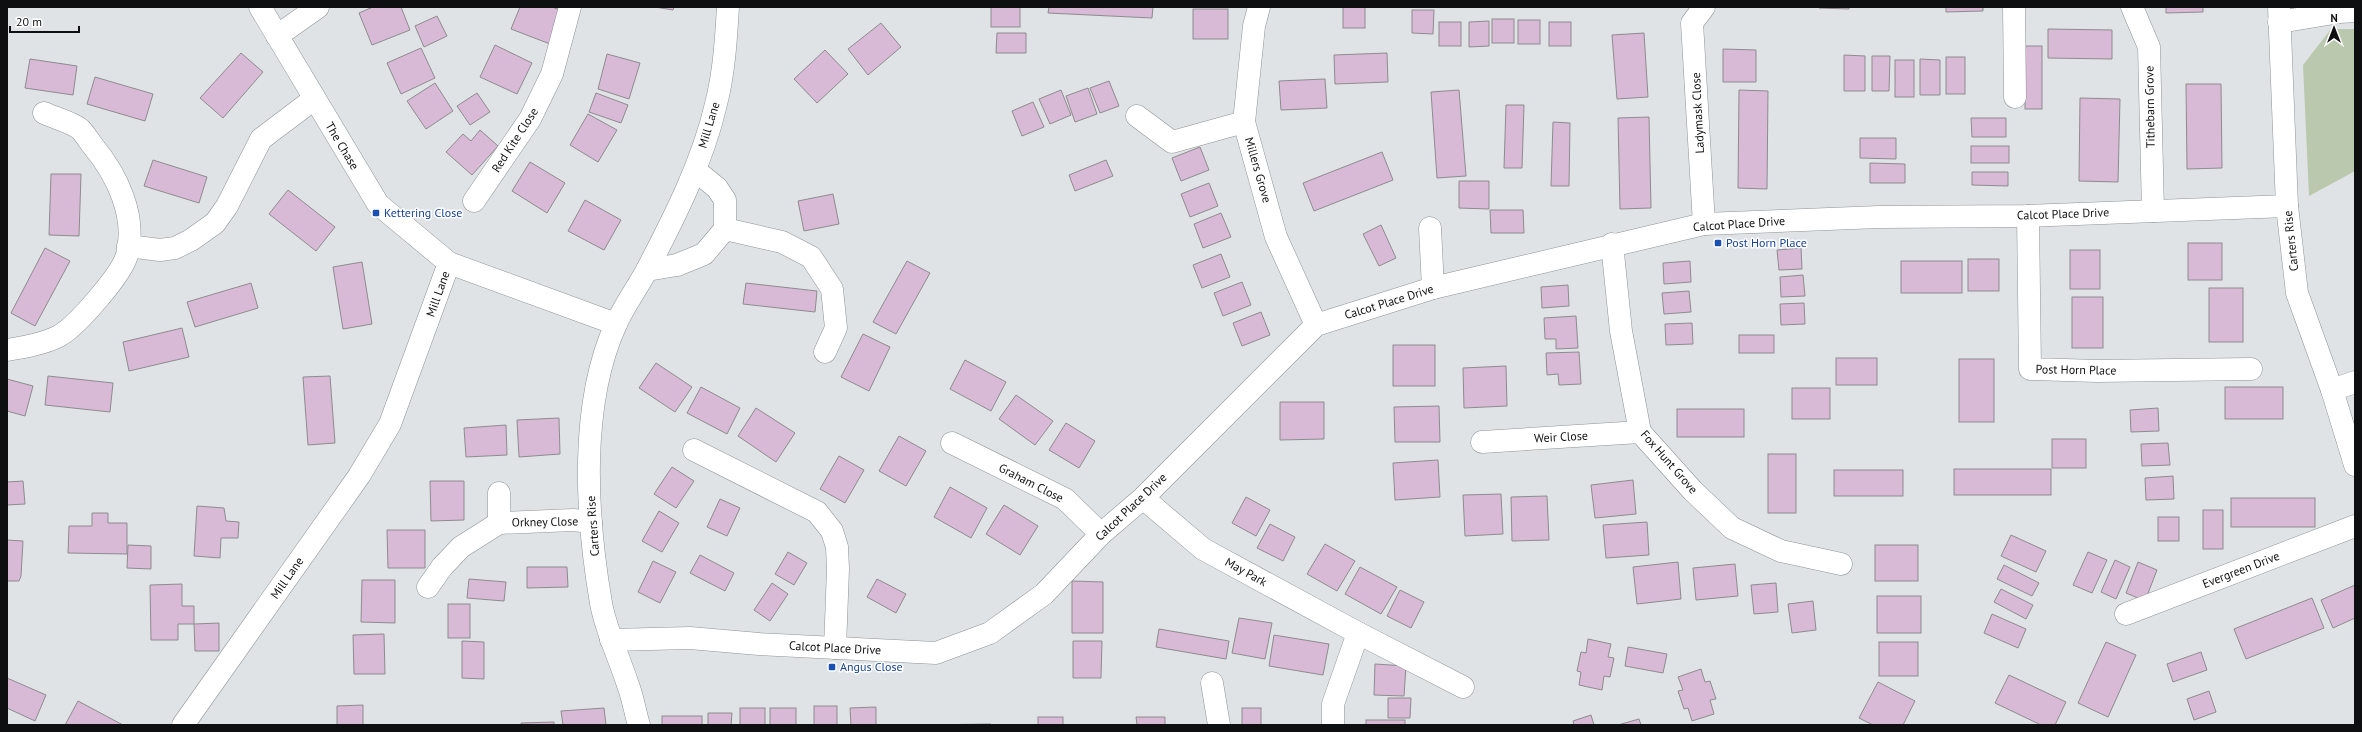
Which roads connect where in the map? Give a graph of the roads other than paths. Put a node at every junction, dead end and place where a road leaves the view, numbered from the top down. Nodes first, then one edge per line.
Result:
1 (260, 7) edge
2 (318, 7) edge
3 (570, 7) edge
4 (728, 7) edge
5 (1259, 7) edge
6 (1704, 7) edge
7 (2014, 7) edge
8 (2132, 7) edge
9 (2355, 11) edge
10 (2279, 14) edge
11 (277, 36) junction
12 (2016, 97) dead end
13 (314, 99) junction
14 (44, 113) dead end
15 (1137, 116) dead end
16 (1244, 122) junction
17 (695, 170) junction
18 (474, 201) dead end
19 (2287, 206) junction
20 (2153, 211) junction
21 (2028, 216) junction
22 (1704, 224) junction
23 (725, 228) junction
24 (1430, 228) dead end
25 (1612, 244) junction
26 (128, 246) junction
27 (449, 262) junction
28 (647, 270) junction
29 (1433, 288) junction
30 (616, 324) junction
31 (1316, 325) junction
32 (7, 350) edge
33 (825, 352) dead end
34 (2251, 369) dead end
35 (2355, 382) edge
36 (2332, 390) junction
37 (1640, 432) junction
38 (1482, 442) dead end
39 (952, 443) dead end
40 (694, 450) dead end
41 (2355, 465) edge
42 (499, 493) dead end
43 (1143, 498) junction
44 (591, 522) junction
45 (499, 523) junction
46 (2355, 526) edge
47 (1101, 534) junction
48 (1841, 564) dead end
49 (428, 587) dead end
50 (2126, 614) dead end
51 (1358, 633) junction
52 (611, 640) junction
53 (835, 648) junction
54 (1212, 684) dead end
55 (1463, 687) dead end
56 (183, 725) edge
57 (639, 725) edge
58 (1219, 725) edge
59 (1333, 725) edge

1 - 11 street, The Chase
2 - 11 street
3 - 18 street, Red Kite Close
4 - 17 street, Mill Lane
5 - 16 street, Millers Grove
6 - 22 street, Ladymask Close
7 - 12 street
8 - 20 street, Tithebarn Grove
9 - 10 street
10 - 19 street, Carters Rise
11 - 13 street, The Chase
13 - 26 street
13 - 27 street, The Chase
14 - 26 street
15 - 16 street
16 - 31 street, Millers Grove
17 - 23 street
17 - 28 street, Mill Lane
19 - 20 street, Calcot Place Drive
19 - 36 street, Carters Rise
20 - 21 street, Calcot Place Drive
21 - 22 street, Calcot Place Drive
21 - 34 street, Post Horn Place
22 - 25 street, Calcot Place Drive
23 - 28 street
23 - 33 street
24 - 29 street
25 - 29 street, Calcot Place Drive
25 - 37 street, Fox Hunt Grove
26 - 32 street
27 - 30 street, Mill Lane
27 - 56 street, Mill Lane
28 - 30 street, Mill Lane
29 - 31 street, Calcot Place Drive
30 - 44 street, Carters Rise
31 - 43 street, Calcot Place Drive
35 - 36 street
36 - 41 street, Carters Rise
37 - 38 street, Weir Close
37 - 48 street, Fox Hunt Grove
39 - 47 street, Graham Close
40 - 53 street
42 - 45 street, Orkney Close
43 - 47 street, Calcot Place Drive
43 - 51 street, May Park
44 - 45 street, Orkney Close
44 - 52 street, Carters Rise
45 - 49 street, Orkney Close
46 - 50 street, Evergreen Drive
47 - 53 street, Calcot Place Drive
51 - 55 street, May Park
51 - 59 street
52 - 53 street, Calcot Place Drive
52 - 57 street, Carters Rise
54 - 58 street

